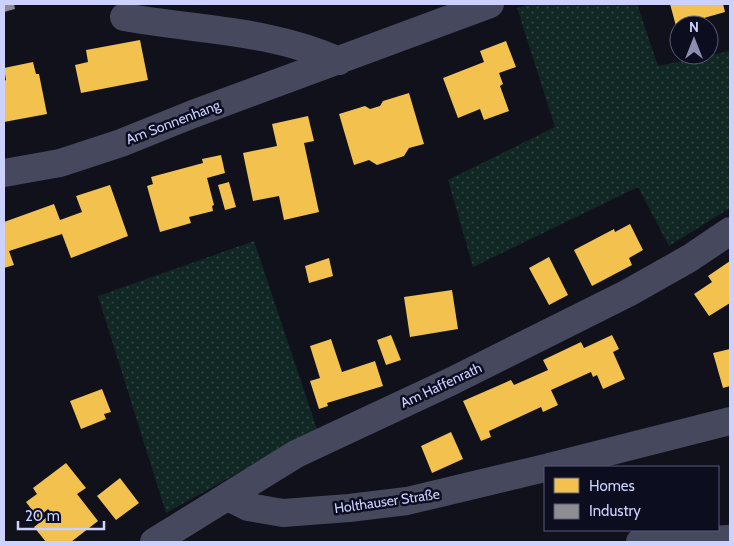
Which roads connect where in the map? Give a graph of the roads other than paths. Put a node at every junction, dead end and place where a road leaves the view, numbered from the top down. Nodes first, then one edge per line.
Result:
1 (490, 4) edge
2 (124, 17) dead end
3 (340, 61) junction
4 (4, 173) edge
5 (730, 231) edge
6 (730, 421) edge
7 (553, 466) edge
8 (544, 468) edge
9 (228, 497) junction
10 (730, 538) edge
11 (154, 542) edge
12 (640, 542) edge

1 - 3 street, Am Sonnenhang
2 - 3 street
3 - 4 street, Am Sonnenhang
5 - 9 street, Am Haffenrath
6 - 7 street
8 - 9 street, Holthauser Straße
9 - 11 street, Am Haffenrath
10 - 12 street

